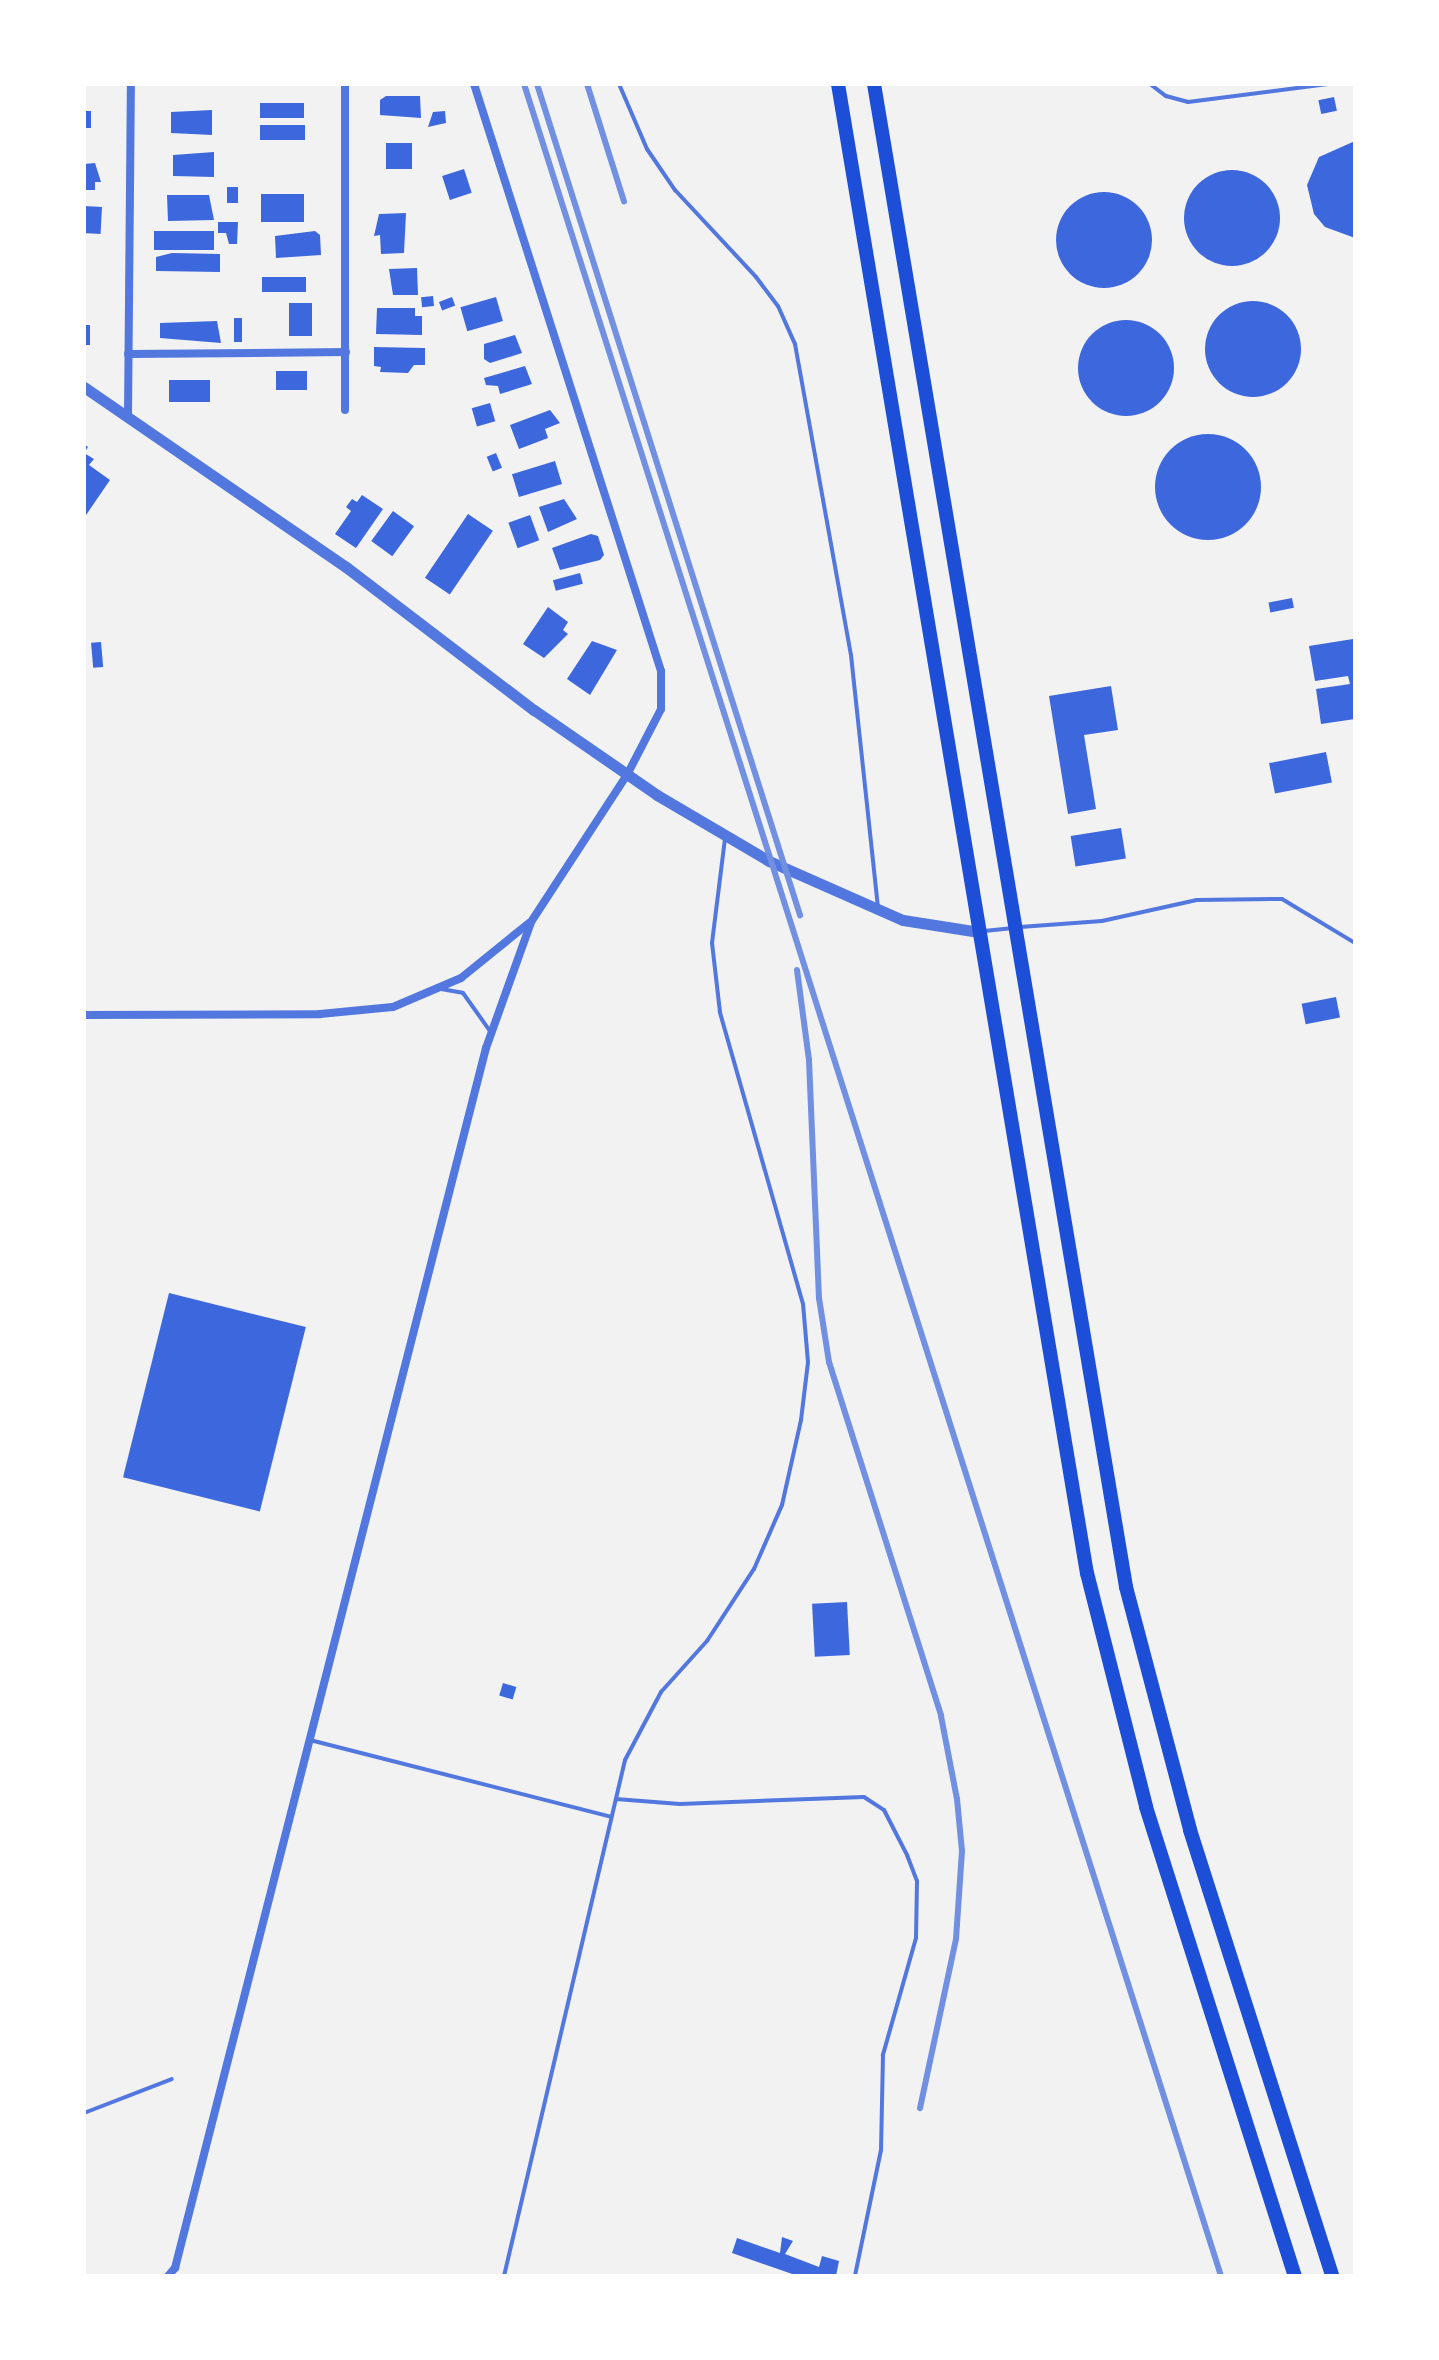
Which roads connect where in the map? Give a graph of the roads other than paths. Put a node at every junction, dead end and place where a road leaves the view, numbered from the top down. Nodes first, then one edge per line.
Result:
1 (131, 84) edge
2 (345, 84) edge
3 (474, 84) edge
4 (619, 84) edge
5 (838, 84) edge
6 (874, 84) edge
7 (1150, 84) edge
8 (1328, 84) edge
9 (346, 352) junction
10 (128, 354) junction
11 (84, 387) edge
12 (345, 410) dead end
13 (128, 416) junction
14 (627, 775) junction
15 (725, 834) junction
16 (878, 909) junction
17 (531, 922) junction
18 (1015, 927) junction
19 (979, 932) junction
20 (1355, 943) edge
21 (441, 989) junction
22 (84, 1015) edge
23 (491, 1034) junction
24 (308, 1739) junction
25 (616, 1799) junction
26 (612, 1817) junction
27 (172, 2079) dead end
28 (84, 2113) edge
29 (172, 2273) edge
30 (504, 2276) edge
31 (855, 2276) edge
32 (1295, 2276) edge
33 (1332, 2276) edge

1 - 10 street
2 - 9 street
3 - 14 street
4 - 16 lane
5 - 19 main road
6 - 18 main road
7 - 8 lane
9 - 10 street
9 - 12 street
10 - 13 street
11 - 13 street
13 - 14 street
14 - 15 street
14 - 17 street
15 - 16 street
15 - 25 lane
16 - 19 street
17 - 21 street
17 - 23 street
18 - 19 lane
18 - 20 lane
18 - 33 main road
19 - 32 main road
21 - 22 street
21 - 23 lane
23 - 24 street
24 - 26 lane
24 - 29 street
25 - 26 lane
25 - 31 lane
26 - 30 lane
27 - 28 lane

